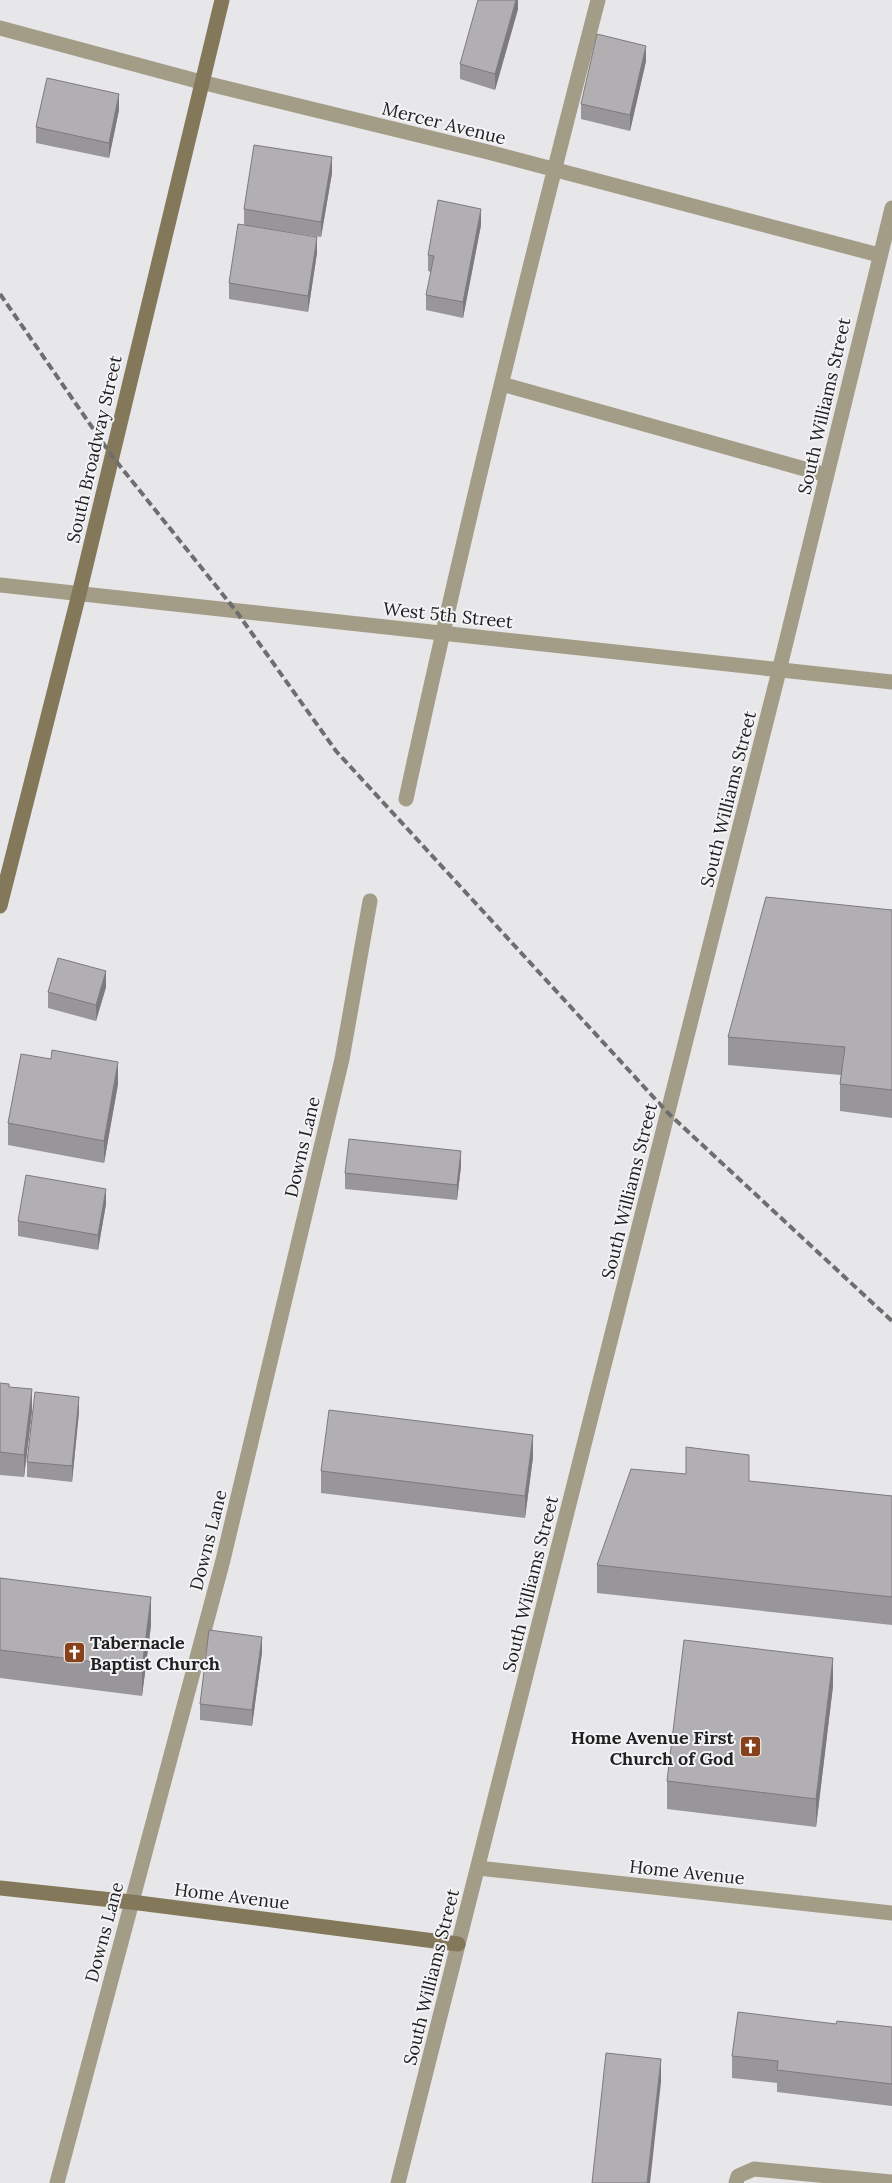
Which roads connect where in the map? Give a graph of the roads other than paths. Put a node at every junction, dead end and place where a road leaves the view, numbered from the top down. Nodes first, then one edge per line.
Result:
1 (222, 0) edge
2 (598, 0) edge
3 (0, 28) edge
4 (202, 82) junction
5 (554, 170) junction
6 (892, 208) edge
7 (879, 255) junction
8 (502, 384) junction
9 (826, 475) junction
10 (0, 585) edge
11 (79, 594) junction
12 (442, 634) junction
13 (779, 671) junction
14 (892, 682) edge
15 (406, 799) dead end
16 (370, 901) dead end
17 (0, 906) edge
18 (478, 1868) junction
19 (0, 1888) edge
20 (131, 1902) junction
21 (892, 1913) edge
22 (458, 1944) junction
23 (892, 2182) edge
24 (57, 2183) edge
25 (398, 2183) edge
26 (736, 2183) edge

1 - 4 street, South Broadway Street
2 - 5 street
3 - 4 street, Mercer Avenue
4 - 5 street, Mercer Avenue
4 - 11 street, South Broadway Street
5 - 7 street, Mercer Avenue
5 - 8 street
6 - 7 street, South Williams Street
7 - 9 street, South Williams Street
8 - 9 street
8 - 12 street
9 - 13 street, South Williams Street
10 - 11 street, West 5th Street
11 - 12 street, West 5th Street
11 - 17 street, South Broadway Street
12 - 13 street, West 5th Street
12 - 15 street
13 - 14 street, West 5th Street
13 - 18 street, South Williams Street
16 - 20 street, Downs Lane
18 - 21 street, Home Avenue
18 - 22 street, South Williams Street
19 - 20 street, Home Avenue
20 - 22 street, Home Avenue
20 - 24 street, Downs Lane
22 - 25 street, South Williams Street
23 - 26 street

